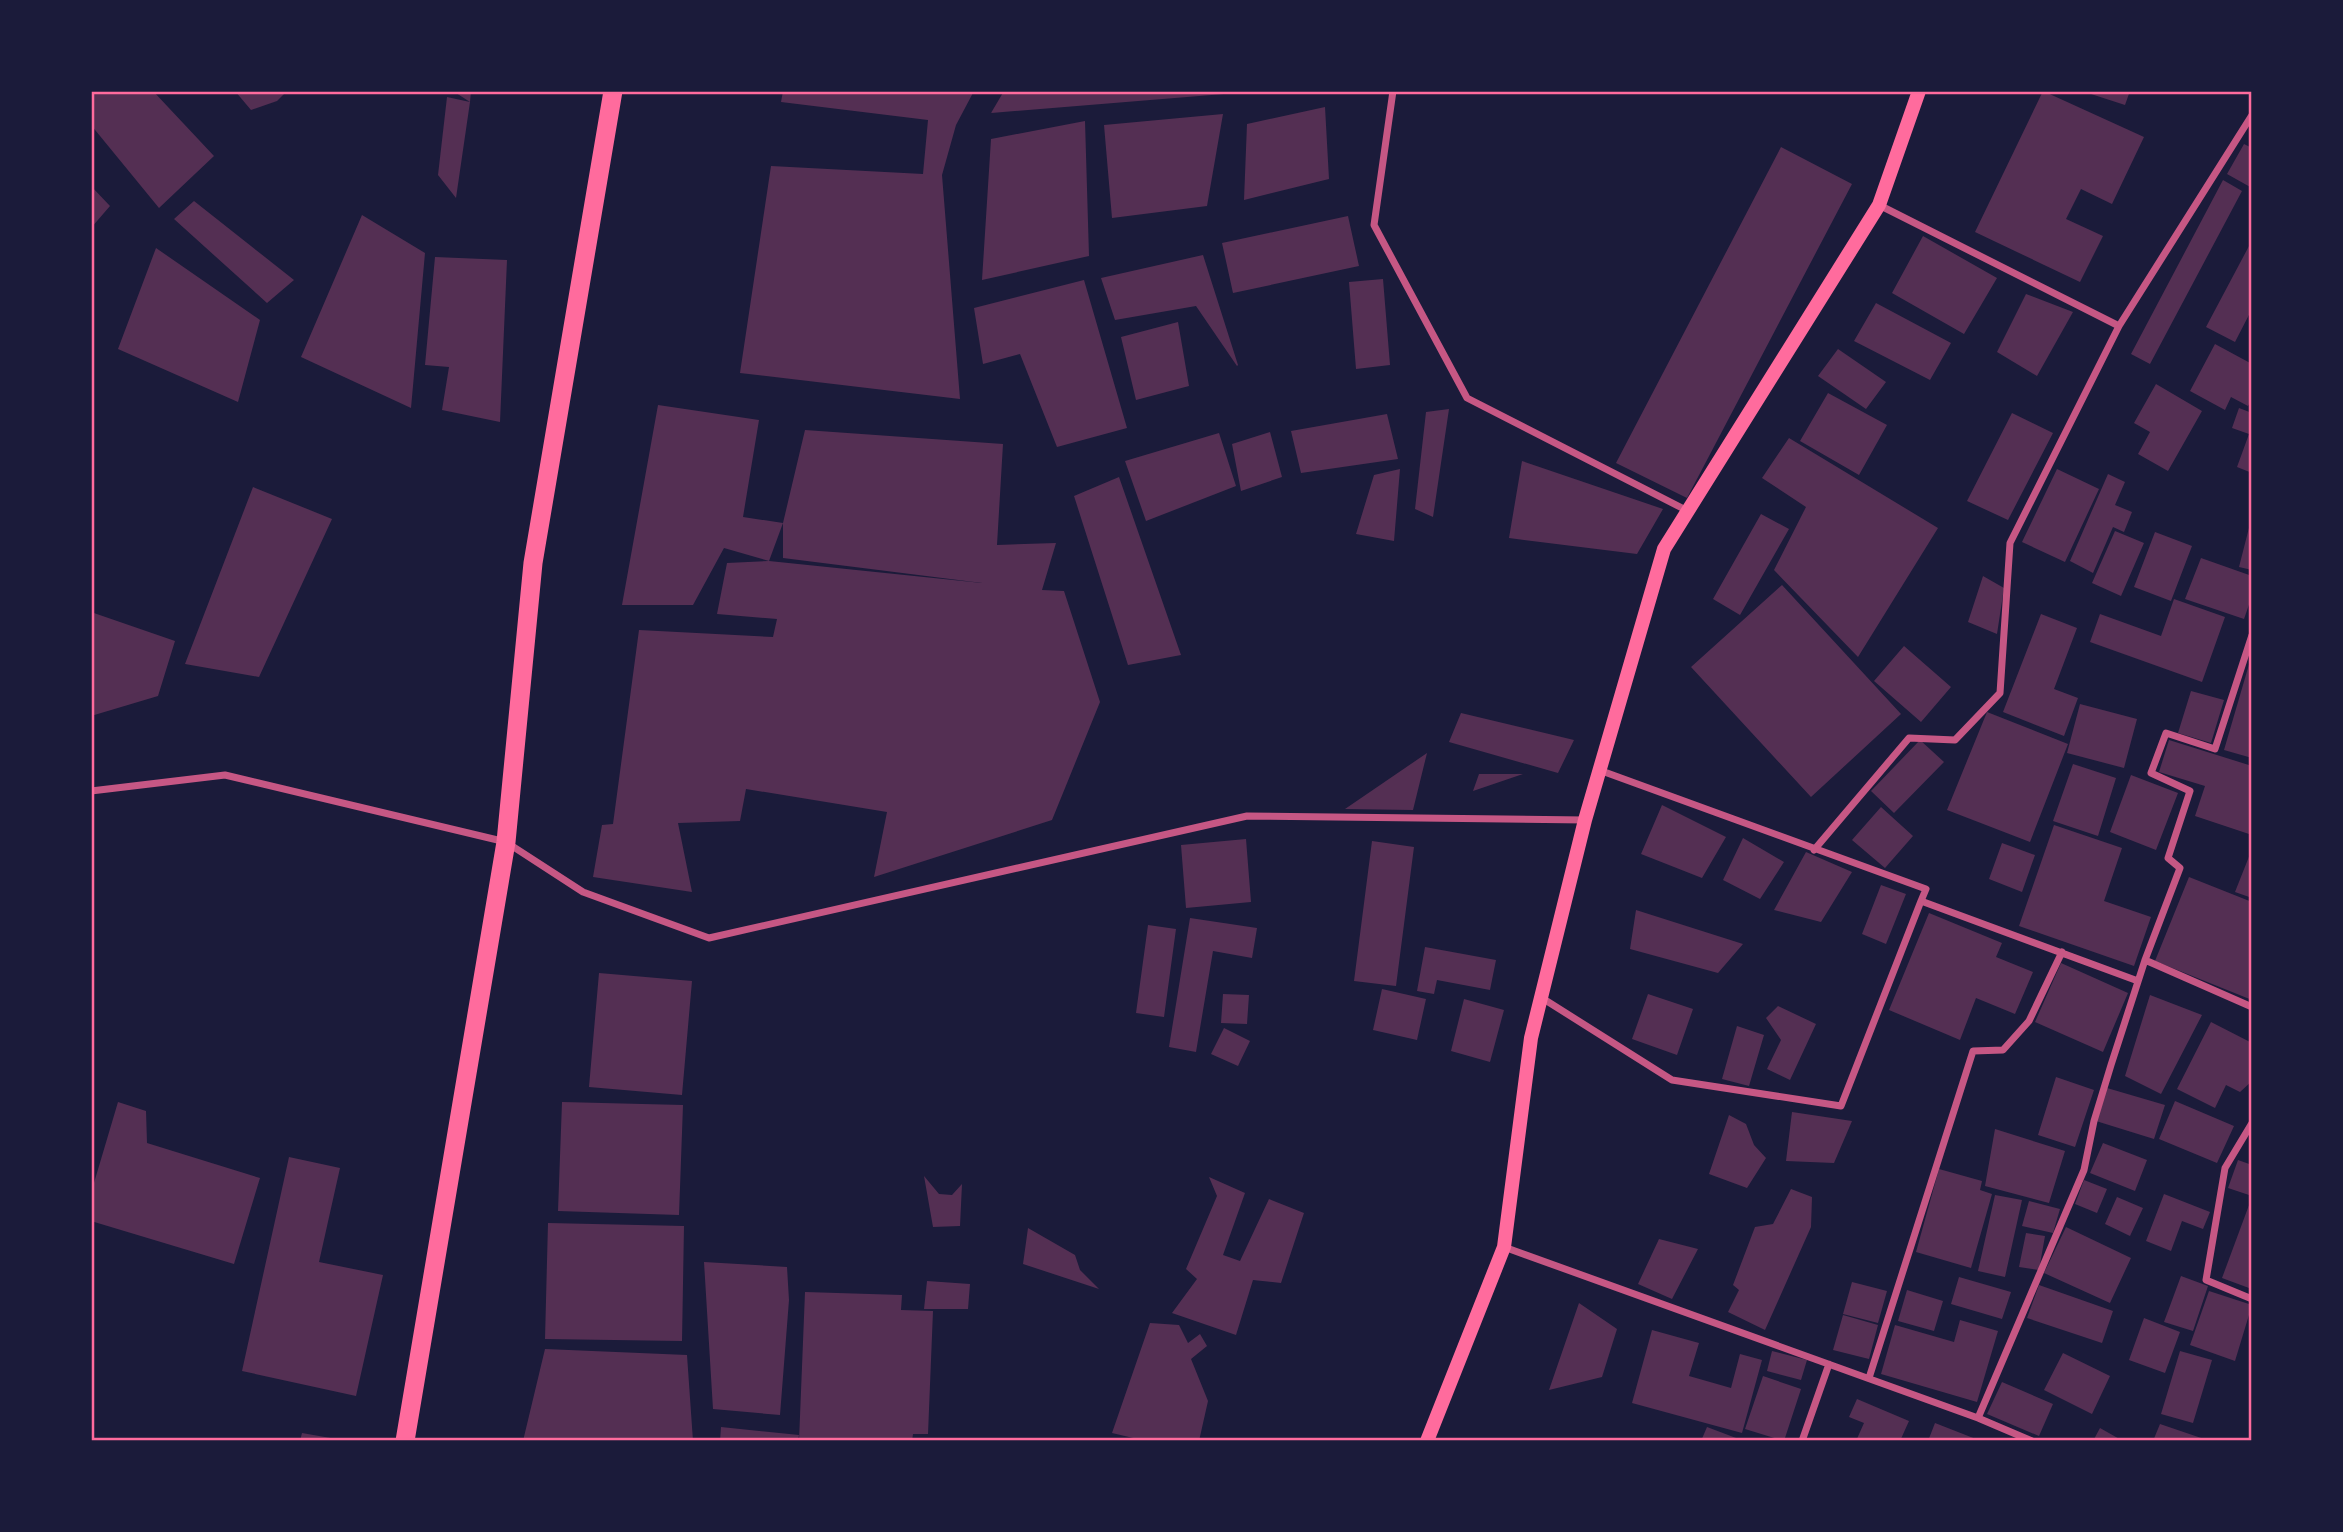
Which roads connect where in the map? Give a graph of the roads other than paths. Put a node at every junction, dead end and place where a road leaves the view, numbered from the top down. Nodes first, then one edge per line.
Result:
1 (613, 91) edge
2 (1393, 91) edge
3 (1919, 91) edge
4 (2252, 115) edge
5 (1879, 205) junction
6 (2119, 326) junction
7 (1689, 511) junction
8 (2252, 635) edge
9 (1599, 769) junction
10 (91, 791) edge
11 (1585, 820) junction
12 (506, 842) junction
13 (1814, 850) junction
14 (1921, 901) junction
15 (2062, 952) junction
16 (2145, 960) junction
17 (2138, 981) junction
18 (1541, 998) junction
19 (2252, 1007) edge
20 (2252, 1123) edge
21 (1504, 1247) junction
22 (2252, 1299) edge
23 (1829, 1364) junction
24 (1869, 1378) junction
25 (1978, 1418) junction
26 (405, 1441) edge
27 (1427, 1441) edge
28 (1802, 1441) edge
29 (2032, 1441) edge

1 - 12 highway
2 - 7 street
3 - 5 main road
4 - 6 street
5 - 6 street
5 - 7 main road
6 - 13 street
7 - 9 main road
8 - 16 street
9 - 11 main road
9 - 13 street
10 - 12 street
11 - 12 street
11 - 18 main road
12 - 26 highway
13 - 14 street
14 - 15 street
14 - 18 street
15 - 17 street
15 - 24 street
16 - 17 street
16 - 19 street
17 - 25 street
18 - 21 main road
20 - 22 street
21 - 23 street
21 - 27 main road
23 - 24 street
23 - 28 street
24 - 25 street
25 - 29 street

